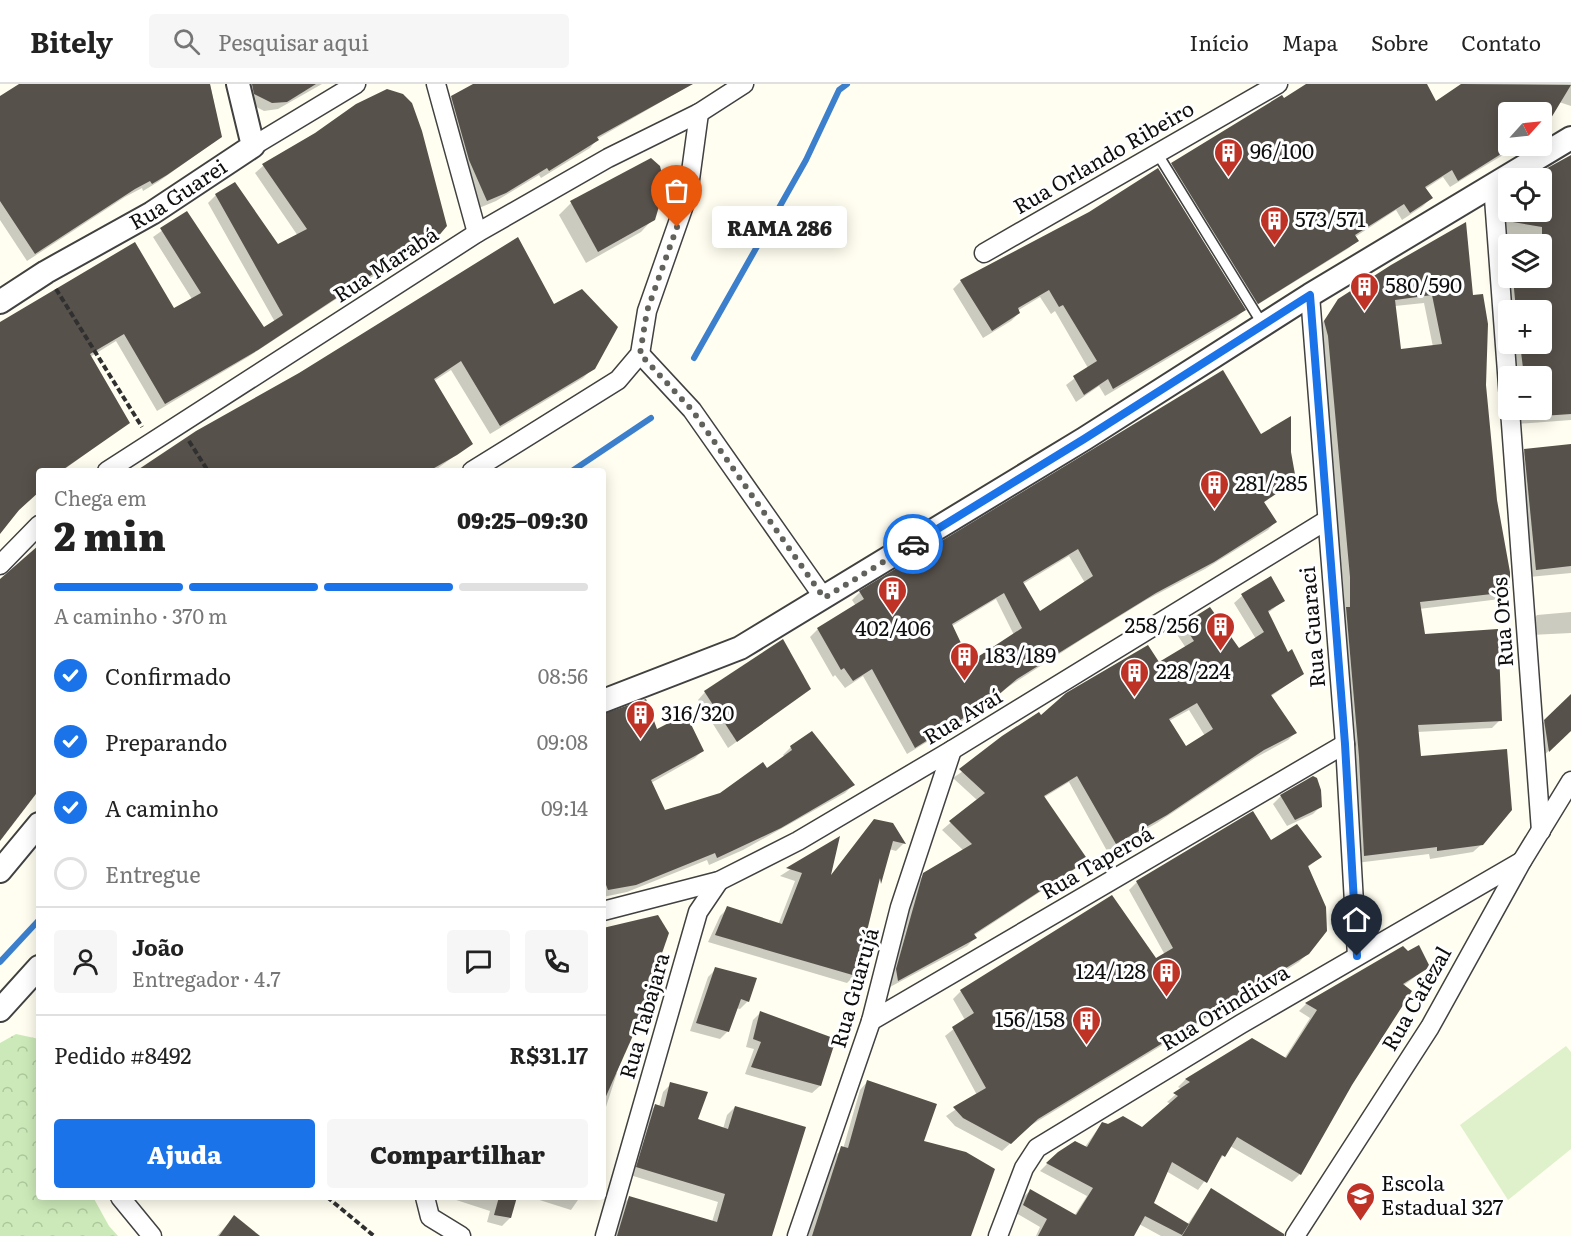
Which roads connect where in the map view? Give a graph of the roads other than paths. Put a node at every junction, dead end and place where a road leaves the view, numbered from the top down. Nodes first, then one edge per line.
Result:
1 (238, 84) edge
2 (356, 84) edge
3 (436, 84) edge
4 (744, 84) edge
5 (1268, 86) edge
6 (699, 113) junction
7 (1571, 138) edge
8 (253, 146) junction
9 (1157, 153) junction
10 (1493, 185) junction
11 (477, 233) junction
12 (984, 253) dead end
13 (1310, 295) junction
14 (0, 302) edge
15 (1263, 325) junction
16 (640, 354) junction
17 (1507, 366) edge
18 (1511, 420) edge
19 (112, 468) edge
20 (477, 468) edge
21 (1327, 520) junction
22 (36, 528) edge
23 (0, 565) edge
24 (824, 598) junction
25 (606, 700) edge
26 (1345, 744) junction
27 (952, 750) junction
28 (1571, 781) edge
29 (36, 828) edge
30 (1541, 831) junction
31 (1522, 861) junction
32 (0, 871) edge
33 (719, 881) junction
34 (606, 909) edge
35 (1357, 956) junction
36 (36, 970) edge
37 (0, 1010) edge
38 (871, 1021) junction
39 (122, 1200) edge
40 (426, 1200) edge
41 (152, 1236) edge
42 (462, 1236) edge
43 (605, 1236) edge
44 (797, 1236) edge
45 (998, 1236) edge
46 (1295, 1236) edge

1 - 8 street
2 - 8 street, Rua Guarei
3 - 11 street
4 - 6 street, Rua Marabá
5 - 9 street, Rua Orlando Ribeiro
6 - 11 street, Rua Marabá
6 - 16 street
7 - 10 street
8 - 14 street, Rua Guarei
9 - 12 street, Rua Orlando Ribeiro
9 - 15 lane
10 - 13 street
10 - 17 street
11 - 19 street, Rua Marabá
13 - 15 street
13 - 21 street, Rua Guaraci
15 - 24 street
16 - 20 street
16 - 24 street
18 - 30 street, Rua Orós
21 - 26 street, Rua Guaraci
21 - 27 street, Rua Avaí
22 - 23 street
24 - 25 street
26 - 35 street, Rua Guaraci
26 - 38 street, Rua Taperoá
27 - 33 street, Rua Avaí
27 - 38 street, Rua Guarujá
28 - 30 street, Rua Cafezal
29 - 32 street
30 - 31 street, Rua Cafezal
31 - 35 street, Rua Orindiúva
31 - 46 street, Rua Cafezal
33 - 34 street, Rua Avaí
33 - 43 street, Rua Tabajara
35 - 45 street, Rua Orindiúva
36 - 37 street
38 - 44 street, Rua Guarujá
39 - 41 street
40 - 42 street

